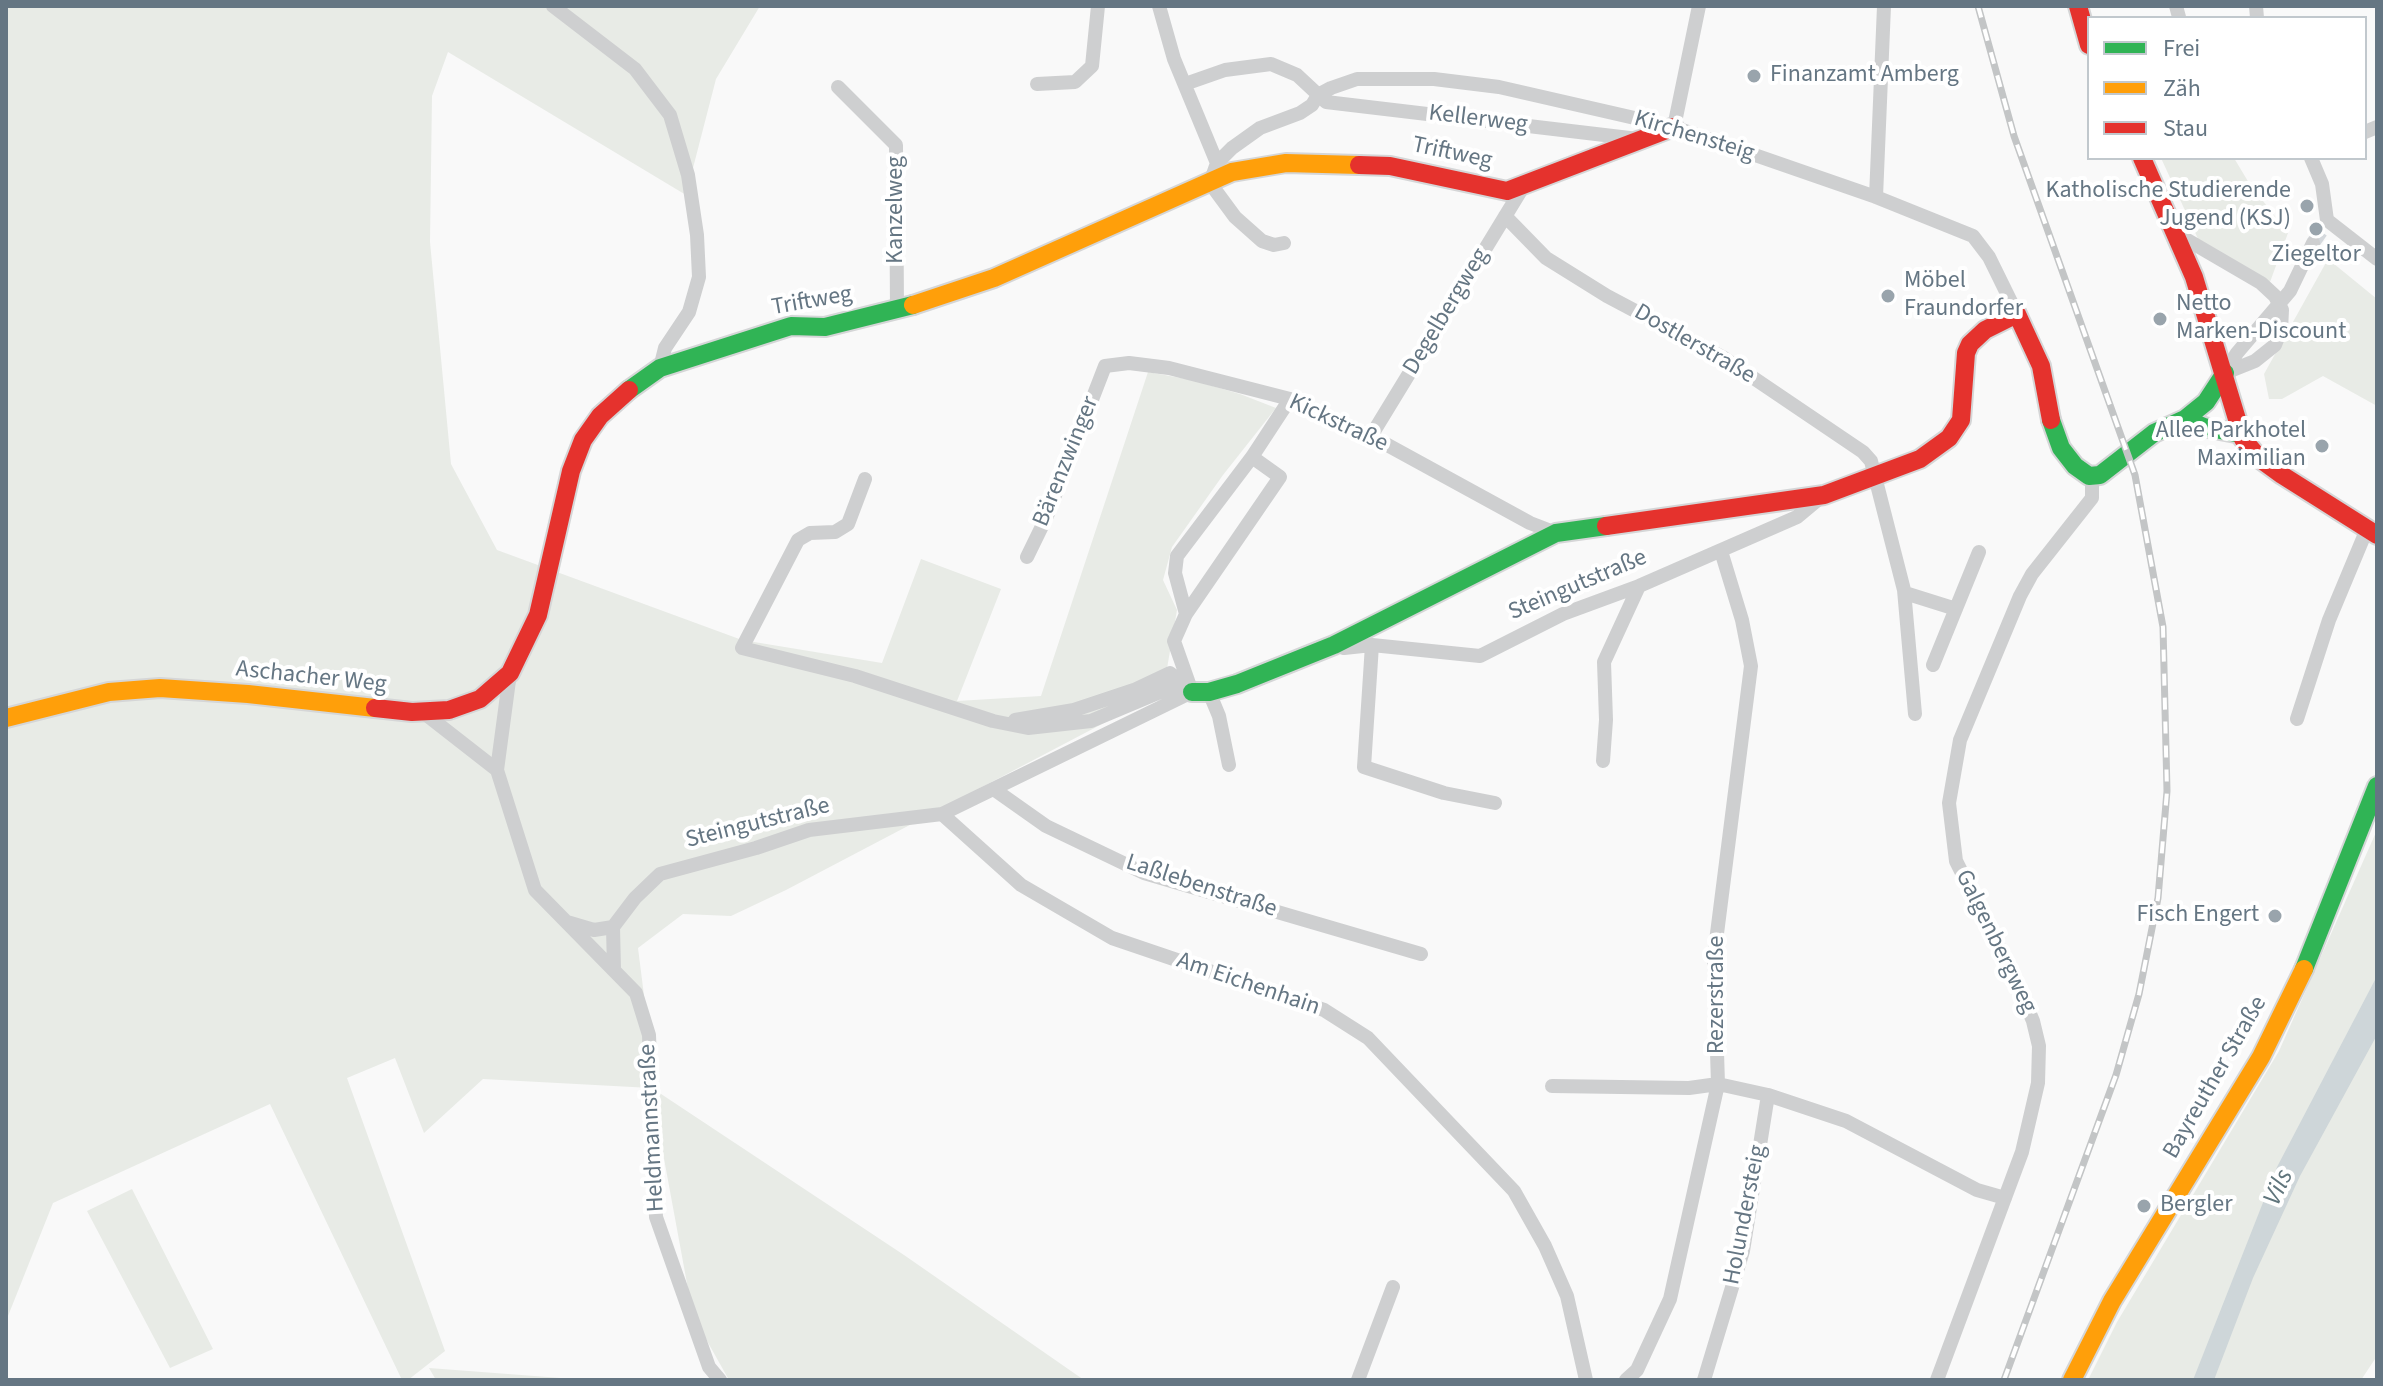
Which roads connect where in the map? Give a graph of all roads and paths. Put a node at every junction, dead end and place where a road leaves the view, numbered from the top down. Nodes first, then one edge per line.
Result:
1 (553, 6) edge
2 (1098, 6) edge
3 (1159, 6) edge
4 (1699, 6) edge
5 (1884, 6) edge
6 (2078, 6) edge
7 (2087, 38) edge
8 (1037, 84) dead end
9 (1185, 84) junction
10 (838, 87) dead end
11 (1318, 95) junction
12 (1674, 127) junction
13 (1640, 139) junction
14 (2143, 160) edge
15 (2312, 160) edge
16 (1217, 163) junction
17 (1210, 183) junction
18 (1523, 187) junction
19 (1876, 197) junction
20 (1505, 216) junction
21 (2177, 234) junction
22 (2318, 235) junction
23 (1284, 243) dead end
24 (2377, 259) edge
25 (2280, 304) junction
26 (897, 310) junction
27 (2017, 314) junction
28 (1105, 366) joint
29 (660, 368) junction
30 (2225, 373) junction
31 (1290, 399) junction
32 (2185, 419) junction
33 (2241, 434) junction
34 (1371, 436) junction
35 (1252, 457) junction
36 (2092, 476) junction
37 (1875, 478) junction
38 (865, 479) dead end
39 (1824, 495) junction
40 (2372, 532) edge
41 (1556, 533) junction
42 (1721, 551) junction
43 (1979, 552) dead end
44 (1027, 557) dead end
45 (1639, 586) junction
46 (544, 587) joint
47 (1905, 593) junction
48 (1956, 609) junction
49 (1186, 614) junction
50 (1334, 645) junction
51 (1372, 645) junction
52 (1933, 665) dead end
53 (510, 673) junction
54 (1201, 692) junction
55 (424, 713) junction
56 (1915, 714) dead end
57 (6, 718) edge
58 (2297, 719) dead end
59 (1603, 761) dead end
60 (1229, 765) dead end
61 (497, 770) junction
62 (2377, 786) edge
63 (995, 790) junction
64 (1495, 803) dead end
65 (942, 814) junction
66 (566, 922) junction
67 (613, 927) junction
68 (1421, 954) dead end
69 (614, 970) junction
70 (1718, 1084) junction
71 (1552, 1086) dead end
72 (1768, 1095) junction
73 (2005, 1198) junction
74 (1393, 1287) dead end
75 (720, 1380) edge
76 (1358, 1380) edge
77 (1586, 1380) edge
78 (1626, 1380) edge
79 (1704, 1380) edge
80 (1937, 1380) edge
81 (2072, 1380) edge

1 - 29 street
2 - 8 street
3 - 9 street
4 - 12 street
5 - 19 street
6 - 7 street
9 - 11 street
9 - 16 street
10 - 26 street, Kanzelweg
11 - 12 street, Kirchensteig
11 - 13 street, Kellerweg
11 - 16 street, Kirchensteig
12 - 13 street, Triftweg
12 - 19 street, Kirchensteig
13 - 18 street, Triftweg
14 - 21 street
15 - 22 street
16 - 17 street
17 - 18 street, Triftweg
17 - 23 street
17 - 26 street, Triftweg
18 - 20 street, Degelbergweg
19 - 27 street, Kirchensteig
20 - 34 street, Degelbergweg
20 - 37 street, Dostlerstraße
21 - 25 street
21 - 30 street
22 - 24 street
22 - 25 street
25 - 30 street
25 - 30 street
26 - 29 street, Triftweg
27 - 36 street
27 - 37 street, Steingutstraße
28 - 31 street, Kickstraße
28 - 44 street, Bärenzwinger
29 - 46 street, Triftweg
30 - 32 street
30 - 33 street
31 - 34 street, Kickstraße
31 - 35 street
32 - 33 street
32 - 36 street
33 - 40 street
34 - 41 street, Kickstraße
35 - 49 street
35 - 49 street
36 - 73 street, Galgenbergweg
37 - 39 street, Steingutstraße
37 - 47 street, Dostlerstraße
38 - 54 street, Steingutstraße
39 - 41 street, Steingutstraße
39 - 42 street, Steingutstraße
40 - 58 street
41 - 50 street, Steingutstraße
42 - 45 street, Steingutstraße
42 - 70 street, Rezerstraße
43 - 48 street
45 - 51 street, Steingutstraße
45 - 59 street
46 - 53 street, Aschacher Weg
47 - 48 street
47 - 56 street, Dostlerstraße
48 - 52 street
49 - 54 street
50 - 51 street, Steingutstraße
50 - 54 street, Steingutstraße
51 - 64 street
53 - 55 street, Aschacher Weg
53 - 61 street
54 - 60 street
54 - 63 street, Steingutstraße
55 - 57 street, Aschacher Weg
55 - 61 street
61 - 66 street, Heldmannstraße
62 - 81 street, Bayreuther Straße
63 - 65 street, Steingutstraße
63 - 68 street, Laßlebenstraße
65 - 67 street, Steingutstraße
65 - 77 street, Am Eichenhain
66 - 67 street
66 - 69 street, Heldmannstraße
67 - 69 street
69 - 75 street, Heldmannstraße
70 - 71 street
70 - 72 street
70 - 78 street, Rezerstraße
72 - 73 street
72 - 79 street, Holundersteig
73 - 80 street, Galgenbergweg
74 - 76 street

